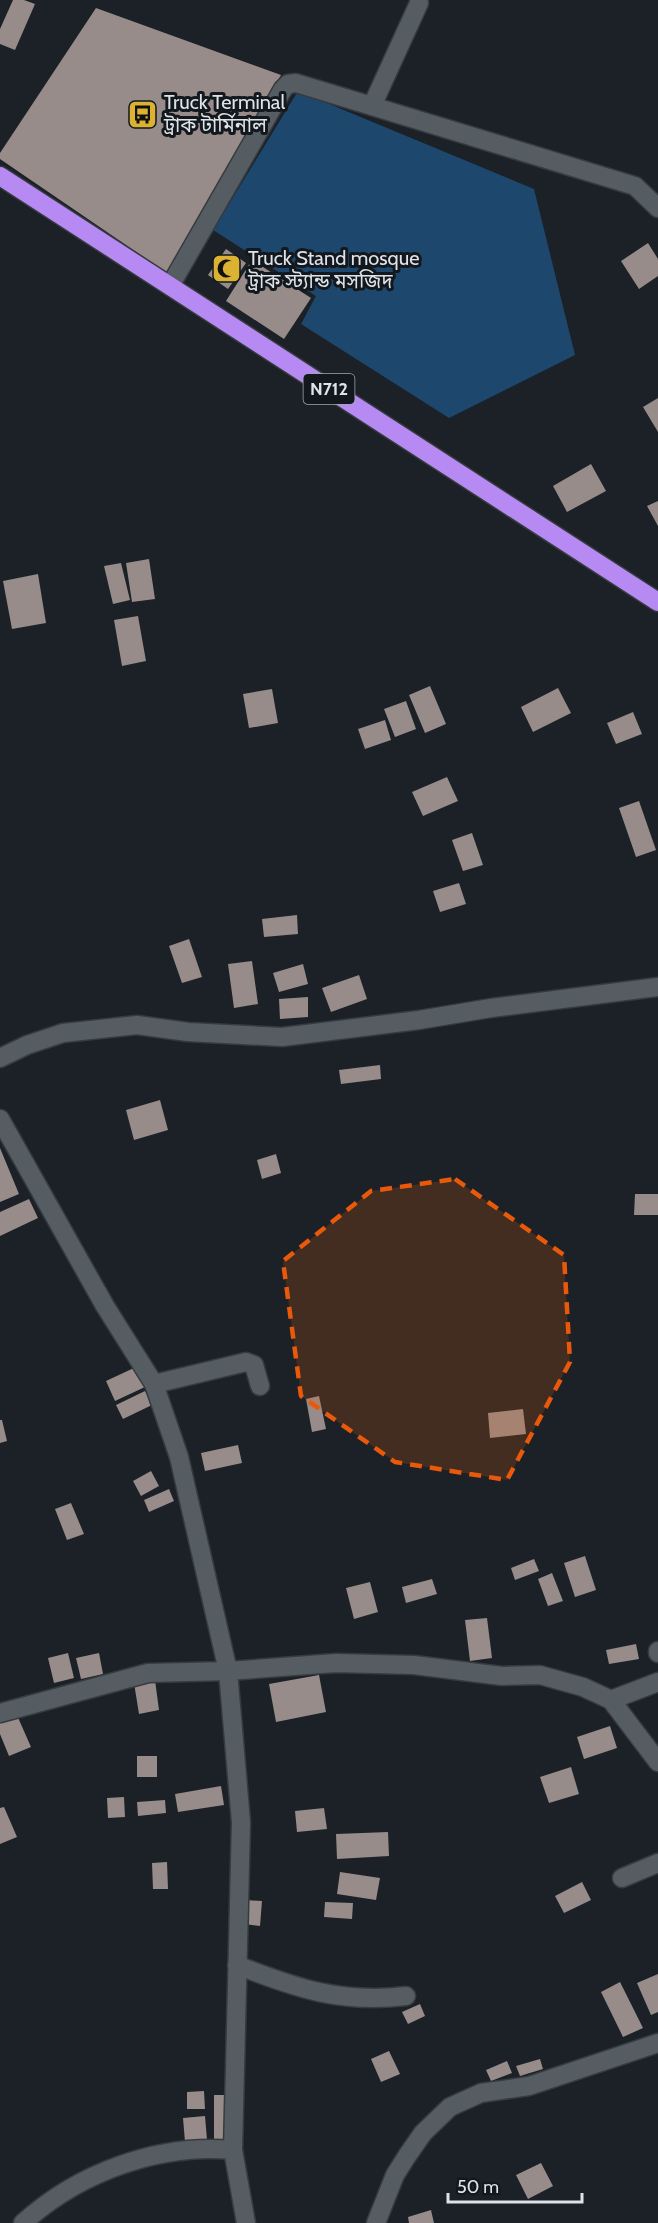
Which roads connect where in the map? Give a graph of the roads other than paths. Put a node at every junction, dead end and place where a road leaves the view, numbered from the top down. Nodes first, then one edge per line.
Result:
1 (419, 3) dead end
2 (372, 106) junction
3 (0, 176) edge
4 (658, 208) edge
5 (170, 286) junction
6 (658, 602) edge
7 (658, 987) edge
8 (0, 1058) edge
9 (0, 1119) edge
10 (154, 1384) junction
11 (260, 1386) dead end
12 (228, 1671) junction
13 (658, 1682) edge
14 (611, 1700) junction
15 (0, 1713) edge
16 (658, 1762) edge
17 (658, 1863) edge
18 (622, 1878) dead end
19 (237, 1965) junction
20 (406, 1996) dead end
21 (658, 2043) edge
22 (233, 2150) junction
23 (23, 2223) edge
24 (246, 2223) edge
25 (376, 2223) edge

1 - 2 street
2 - 4 street
2 - 5 street
3 - 5 highway, N712
5 - 6 highway, N712
7 - 8 street
9 - 10 street
10 - 11 street
10 - 12 street
12 - 14 street
12 - 15 street
12 - 19 street
13 - 14 street
14 - 16 street
17 - 18 street
19 - 20 street
19 - 22 street
21 - 25 street
22 - 23 street
22 - 24 street

